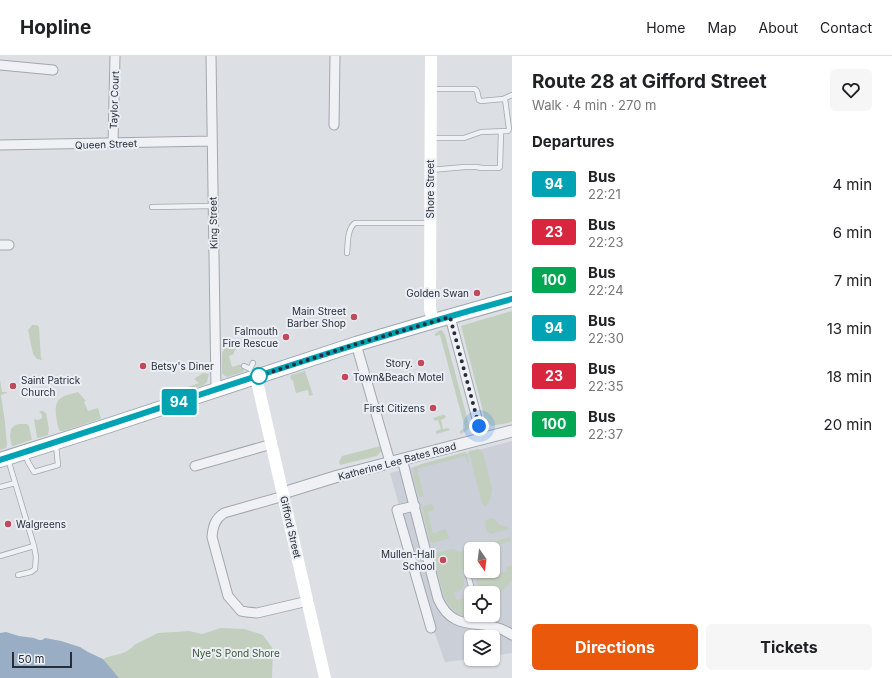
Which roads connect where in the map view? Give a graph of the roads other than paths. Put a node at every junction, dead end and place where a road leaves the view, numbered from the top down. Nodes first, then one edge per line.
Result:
1 (115, 56) edge
2 (211, 56) edge
3 (335, 56) edge
4 (431, 56) edge
5 (0, 65) edge
6 (53, 70) dead end
7 (431, 89) junction
8 (512, 95) edge
9 (505, 99) junction
10 (334, 125) dead end
11 (501, 132) junction
12 (431, 138) junction
13 (212, 141) junction
14 (113, 143) junction
15 (0, 146) edge
16 (430, 170) junction
17 (213, 206) junction
18 (152, 208) dead end
19 (430, 223) junction
20 (347, 253) dead end
21 (512, 299) edge
22 (450, 317) junction
23 (433, 321) junction
24 (356, 344) junction
25 (254, 363) dead end
26 (244, 366) dead end
27 (253, 373) junction
28 (216, 390) junction
29 (512, 431) edge
30 (484, 438) junction
31 (56, 441) junction
32 (272, 444) junction
33 (24, 452) junction
34 (4, 458) edge
35 (402, 459) junction
36 (390, 462) junction
37 (195, 466) dead end
38 (16, 483) junction
39 (0, 487) edge
40 (283, 495) junction
41 (414, 506) junction
42 (34, 546) junction
43 (0, 556) edge
44 (18, 575) dead end
45 (308, 601) junction
46 (464, 620) edge
47 (479, 622) edge
48 (431, 628) dead end
49 (512, 635) edge
50 (326, 678) edge

1 - 14 street, Taylor Court
2 - 13 street, King Street
3 - 10 street
4 - 7 main road, Shore Street
5 - 6 street
7 - 9 lane
7 - 12 main road, Shore Street
8 - 9 lane
9 - 11 lane
11 - 12 lane
11 - 16 lane
12 - 16 main road, Shore Street
13 - 14 street, Queen Street
13 - 17 street, King Street
14 - 15 street, Queen Street
16 - 19 main road, Shore Street
17 - 18 lane
17 - 28 street, King Street
19 - 20 lane
19 - 23 main road, Shore Street
21 - 22 main road
22 - 23 main road
22 - 30 street
23 - 24 main road
24 - 27 main road
24 - 36 street
25 - 27 lane
26 - 27 lane
27 - 28 main road
27 - 32 main road, Gifford Street
28 - 31 main road
29 - 30 street, Katherine Lee Bates Road
30 - 35 street, Katherine Lee Bates Road
31 - 33 main road
31 - 33 lane
32 - 37 street
32 - 40 main road, Gifford Street
33 - 34 main road
34 - 38 lane
35 - 36 street, Katherine Lee Bates Road
35 - 41 street
36 - 40 street, Katherine Lee Bates Road
38 - 39 lane
38 - 42 lane
40 - 45 main road, Gifford Street
40 - 45 street
41 - 46 street
41 - 48 street
42 - 43 lane
42 - 44 lane
45 - 50 main road, Gifford Street
47 - 49 street

